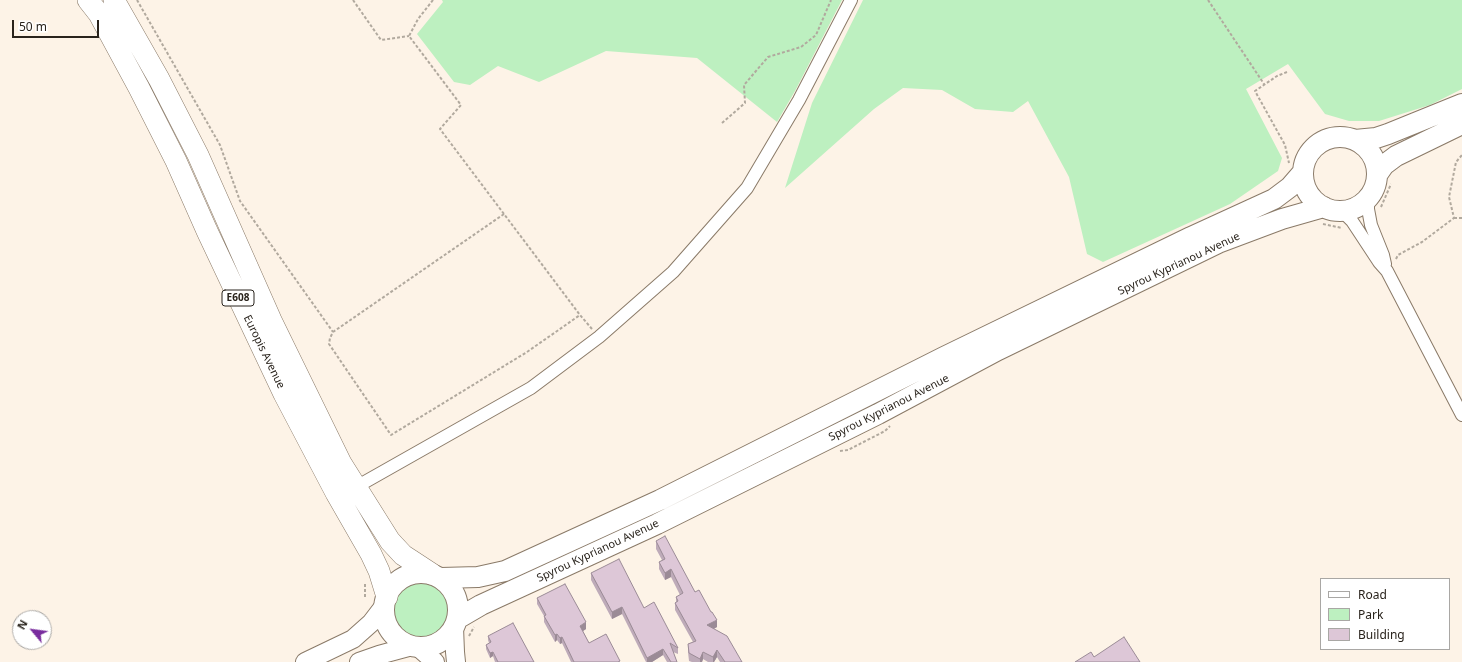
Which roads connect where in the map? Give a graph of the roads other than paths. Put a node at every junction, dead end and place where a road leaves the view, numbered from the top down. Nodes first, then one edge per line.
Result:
1 (88, 0) edge
2 (114, 0) edge
3 (851, 0) edge
4 (1462, 104) edge
5 (1462, 124) edge
6 (1355, 140) junction
7 (1296, 169) junction
8 (1384, 178) junction
9 (1374, 204) junction
10 (1333, 209) junction
11 (1387, 271) junction
12 (1462, 415) edge
13 (356, 487) junction
14 (436, 576) junction
15 (385, 602) junction
16 (456, 623) junction
17 (415, 647) junction
18 (305, 662) edge
19 (359, 662) edge
20 (435, 662) edge
21 (456, 662) edge

1 - 15 highway, Europis Avenue / E608
2 - 13 highway, Europis Avenue / E608
3 - 13 street
4 - 6 main road
5 - 8 main road
6 - 7 main road
6 - 8 main road
7 - 10 main road
7 - 14 main road, Spyrou Kyprianou Avenue
8 - 9 main road
9 - 10 main road
9 - 11 street
10 - 11 street
10 - 16 main road, Spyrou Kyprianou Avenue
11 - 12 street
13 - 14 highway, Europis Avenue / E608
14 - 15 main road
14 - 16 main road
15 - 17 main road
15 - 18 main road
16 - 17 main road
16 - 21 main road
17 - 19 main road
17 - 20 main road

